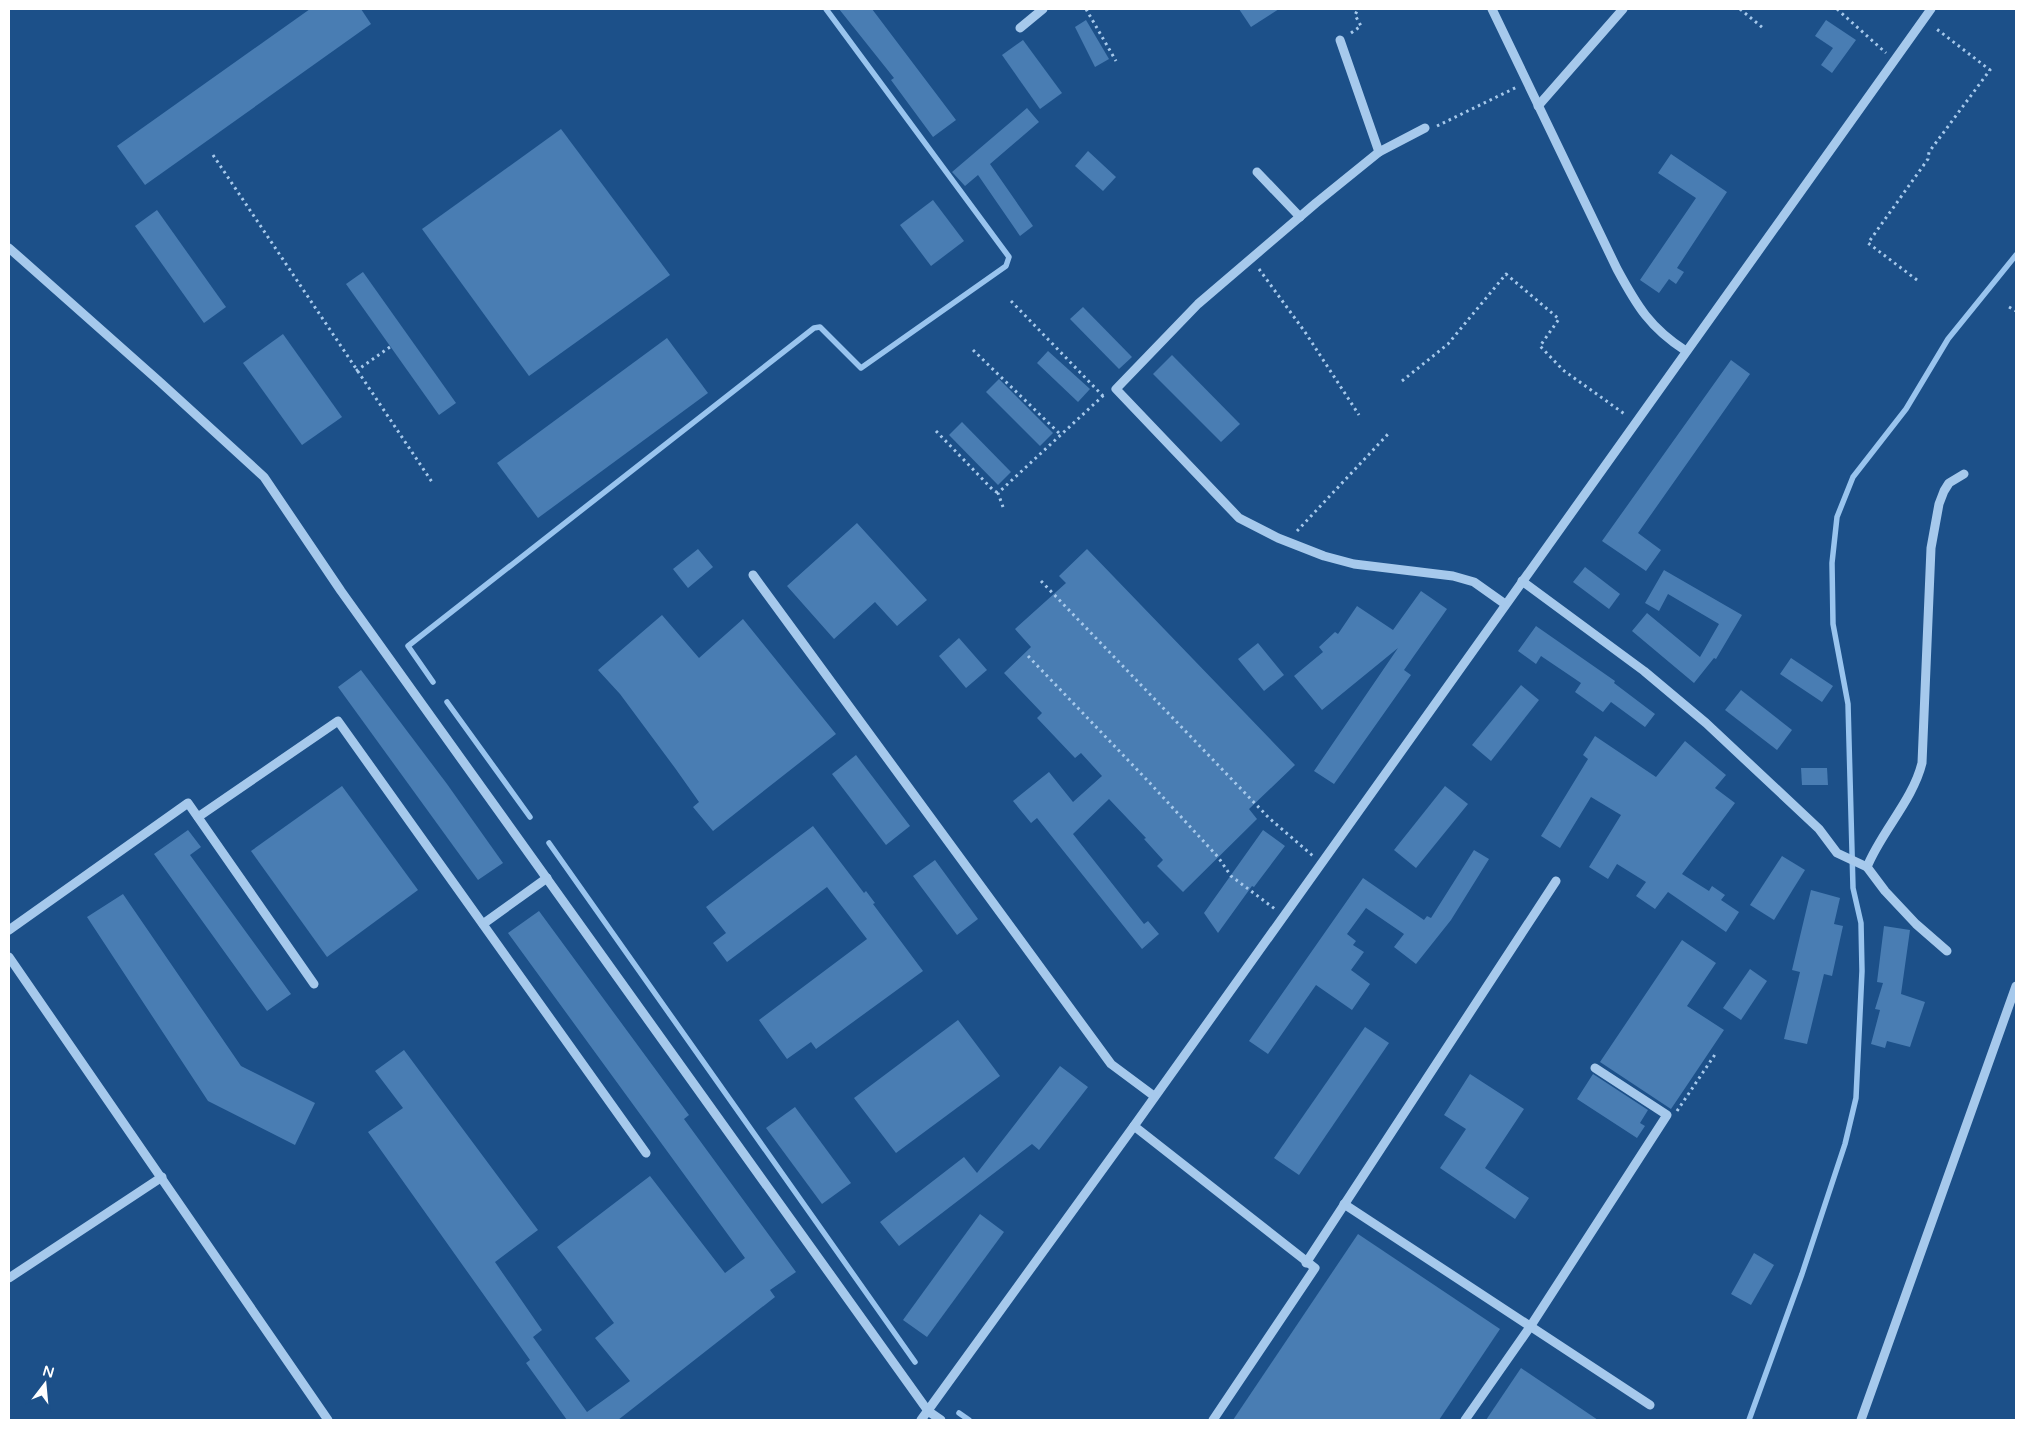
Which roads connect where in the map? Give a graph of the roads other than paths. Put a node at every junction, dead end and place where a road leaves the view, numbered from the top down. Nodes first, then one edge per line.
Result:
1 (1043, 9) edge
2 (1492, 9) edge
3 (1624, 9) edge
4 (1931, 9) edge
5 (1020, 28) dead end
6 (1340, 40) road end
7 (1538, 106) junction
8 (1425, 128) road end
9 (1379, 152) junction
10 (1258, 172) dead end
11 (1300, 217) junction
12 (9, 248) edge
13 (1686, 351) junction
14 (1964, 474) dead end
15 (753, 575) dead end
16 (1522, 581) junction
17 (1505, 604) junction
18 (198, 817) junction
19 (1867, 867) junction
20 (547, 878) junction
21 (1556, 881) dead end
22 (483, 924) junction
23 (9, 930) edge
24 (1947, 950) dead end
25 (9, 956) edge
26 (314, 984) dead end
27 (2016, 986) edge
28 (1595, 1068) dead end
29 (1154, 1096) junction
30 (1134, 1126) junction
31 (646, 1153) dead end
32 (162, 1177) junction
33 (1344, 1204) junction
34 (1306, 1262) junction
35 (9, 1278) edge
36 (1530, 1327) junction
37 (1650, 1404) dead end
38 (928, 1411) junction
39 (328, 1420) edge
40 (921, 1420) edge
41 (941, 1420) edge
42 (1213, 1420) edge
43 (1465, 1420) edge
44 (1861, 1420) edge

1 - 5 street
2 - 7 street
3 - 7 street
4 - 13 street
6 - 9 street
7 - 13 street
8 - 9 street
9 - 11 street
10 - 11 street
11 - 17 street
12 - 20 street
13 - 16 street
14 - 19 street
15 - 29 street
16 - 17 street
16 - 19 street
17 - 29 street
18 - 22 street
18 - 23 street
18 - 26 street
19 - 24 street
20 - 22 street
20 - 38 street
21 - 33 street
22 - 31 street
25 - 32 street
27 - 44 street
28 - 36 street
29 - 30 street
30 - 34 street
30 - 38 street
32 - 35 street
32 - 39 street
33 - 34 street
33 - 36 street
34 - 42 street
36 - 37 street
36 - 43 street
38 - 40 street
38 - 41 street

